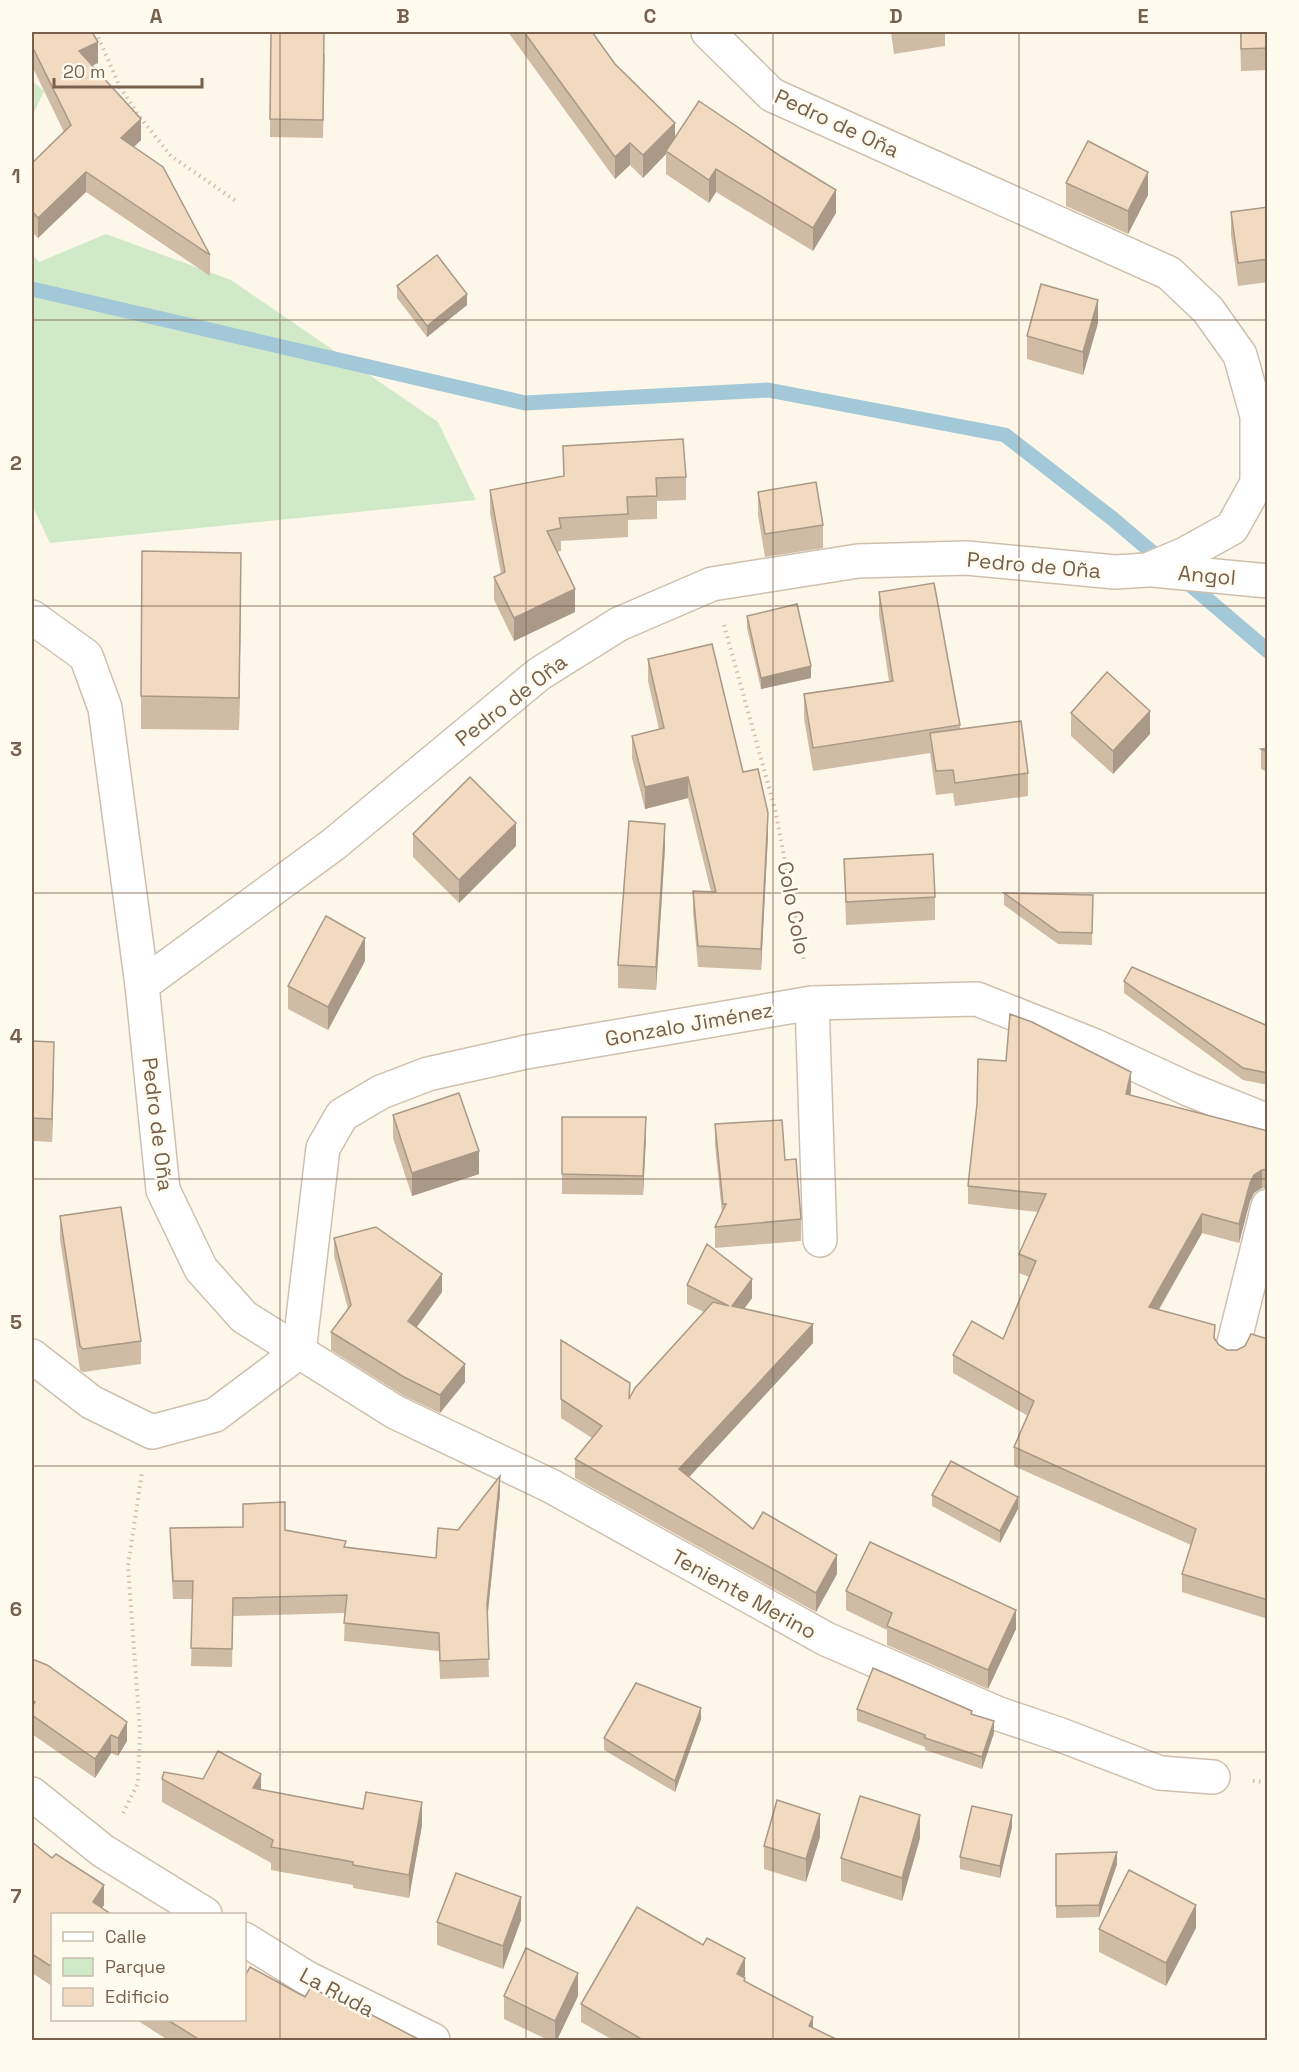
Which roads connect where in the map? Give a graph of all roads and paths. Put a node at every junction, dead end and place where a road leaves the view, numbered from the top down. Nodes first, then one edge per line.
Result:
1 (96, 32) edge
2 (708, 32) edge
3 (236, 201) dead end
4 (1147, 570) junction
5 (1268, 581) edge
6 (712, 584) junction
7 (32, 617) edge
8 (142, 985) junction
9 (812, 1004) junction
10 (1268, 1121) edge
11 (1268, 1206) edge
12 (820, 1240) dead end
13 (1232, 1351) edge
14 (299, 1352) junction
15 (32, 1356) edge
16 (152, 1432) junction
17 (1214, 1777) dead end
18 (32, 1794) edge
19 (103, 1851) junction
20 (203, 1913) edge
21 (246, 1940) edge
22 (433, 2040) edge

1 - 3 path
2 - 4 street, Pedro de Oña
4 - 5 street, Angol
4 - 6 street, Pedro de Oña
6 - 8 street, Pedro de Oña
6 - 9 path, Colo Colo
7 - 8 street, Pedro de Oña
8 - 14 street, Pedro de Oña
9 - 10 street, Gonzalo Jiménez
9 - 12 street
9 - 14 street, Gonzalo Jiménez
11 - 13 street
14 - 16 street
14 - 17 street, Teniente Merino
15 - 16 street
16 - 19 path
18 - 19 street
19 - 20 street
21 - 22 street, La Ruda

